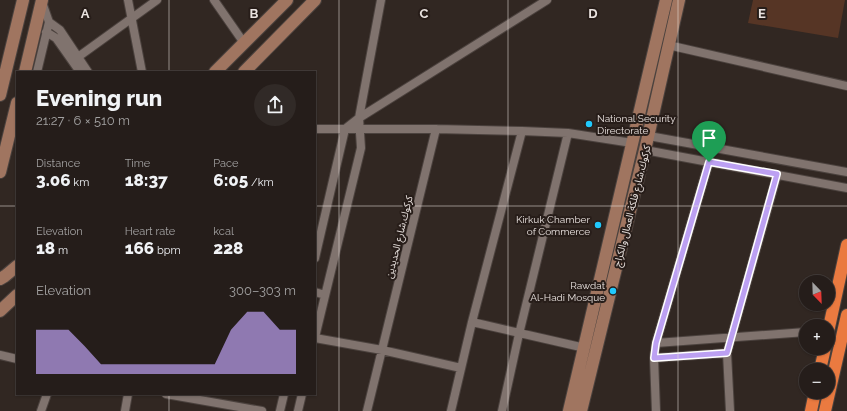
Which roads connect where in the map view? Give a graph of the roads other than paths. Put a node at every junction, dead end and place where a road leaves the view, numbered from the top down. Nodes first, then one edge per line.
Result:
1 (23, 0) edge
2 (128, 0) edge
3 (158, 0) edge
4 (214, 0) edge
5 (287, 0) edge
6 (315, 0) edge
7 (381, 0) edge
8 (547, 0) edge
9 (666, 0) edge
10 (679, 0) edge
11 (42, 1) edge
12 (277, 10) junction
13 (130, 19) junction
14 (49, 22) junction
15 (291, 24) junction
16 (46, 32) junction
17 (244, 43) junction
18 (668, 45) junction
19 (78, 57) junction
20 (25, 71) edge
21 (37, 71) edge
22 (79, 71) edge
23 (87, 71) edge
24 (142, 71) edge
25 (216, 71) edge
26 (245, 71) edge
27 (847, 86) edge
28 (0, 95) edge
29 (16, 107) edge
30 (359, 118) junction
31 (316, 129) edge
32 (345, 129) junction
33 (360, 129) junction
34 (436, 129) junction
35 (522, 131) junction
36 (568, 133) junction
37 (649, 136) junction
38 (632, 143) junction
39 (646, 150) junction
40 (709, 162) junction
41 (0, 172) edge
42 (847, 172) edge
43 (777, 174) junction
44 (847, 188) edge
45 (317, 237) edge
46 (847, 246) edge
47 (316, 248) edge
48 (845, 265) edge
49 (16, 267) edge
50 (0, 279) edge
51 (316, 292) edge
52 (325, 295) junction
53 (16, 296) edge
54 (0, 311) edge
55 (847, 315) edge
56 (831, 319) edge
57 (472, 322) junction
58 (799, 333) edge
59 (316, 334) edge
60 (519, 334) junction
61 (316, 338) edge
62 (731, 338) junction
63 (656, 343) junction
64 (585, 348) junction
65 (382, 350) junction
66 (727, 353) junction
67 (0, 355) edge
68 (654, 358) junction
69 (16, 359) edge
70 (461, 368) junction
71 (47, 395) edge
72 (128, 395) edge
73 (172, 395) edge
74 (284, 395) edge
75 (302, 395) edge
76 (585, 395) junction
77 (814, 399) edge
78 (41, 411) edge
79 (125, 411) edge
80 (262, 411) edge
81 (280, 411) edge
82 (298, 411) edge
83 (367, 411) edge
84 (451, 411) edge
85 (502, 411) edge
86 (569, 411) edge
87 (582, 411) edge
88 (587, 411) edge
89 (656, 411) edge
90 (730, 411) edge
91 (811, 411) edge
92 (825, 411) edge

1 - 28 main road
2 - 13 street
3 - 13 street
4 - 17 street
5 - 12 main road
6 - 15 main road
7 - 30 street
8 - 30 street
9 - 38 main road, كركوك,شارع فلكة العمال والكراج
10 - 18 main road, كركوك,شارع فلكة العمال والكراج
11 - 14 street
11 - 20 main road
12 - 15 main road
12 - 17 main road
13 - 19 street
13 - 24 street
14 - 16 street
14 - 19 street
15 - 26 main road
16 - 21 street
16 - 22 street
17 - 25 main road
18 - 27 street
18 - 37 main road, كركوك,شارع فلكة العمال والكراج
19 - 23 street
29 - 41 main road
30 - 32 street
30 - 33 street
31 - 32 street
32 - 33 street
32 - 45 street
33 - 34 street
33 - 52 street
34 - 35 street
34 - 65 street, كركوك,شارع الحديدين
35 - 36 street
35 - 57 street
36 - 38 street
36 - 60 street
37 - 39 main road, كركوك,شارع فلكة العمال والكراج
37 - 42 street
38 - 64 main road, كركوك,شارع فلكة العمال والكراج
39 - 40 street
39 - 76 main road, كركوك,شارع فلكة العمال والكراج
40 - 43 street
40 - 63 street
43 - 44 street
43 - 62 street
45 - 47 street
46 - 48 highway
48 - 56 highway
49 - 50 main road
51 - 52 street
52 - 59 street
53 - 54 main road
55 - 92 highway
57 - 60 street
57 - 70 street
58 - 62 street
60 - 64 street
60 - 85 street
61 - 65 street
62 - 63 street
62 - 66 street
63 - 68 street
64 - 86 main road, كركوك,شارع فلكة العمال والكراج
65 - 70 street
65 - 83 street, كركوك,شارع الحديدين
66 - 68 street
66 - 90 street
67 - 69 street
68 - 89 street
70 - 84 street
71 - 78 street
72 - 79 street
73 - 80 street
74 - 81 street
75 - 82 street
76 - 87 main road, كركوك,شارع فلكة العمال والكراج
76 - 88 street
77 - 91 highway

